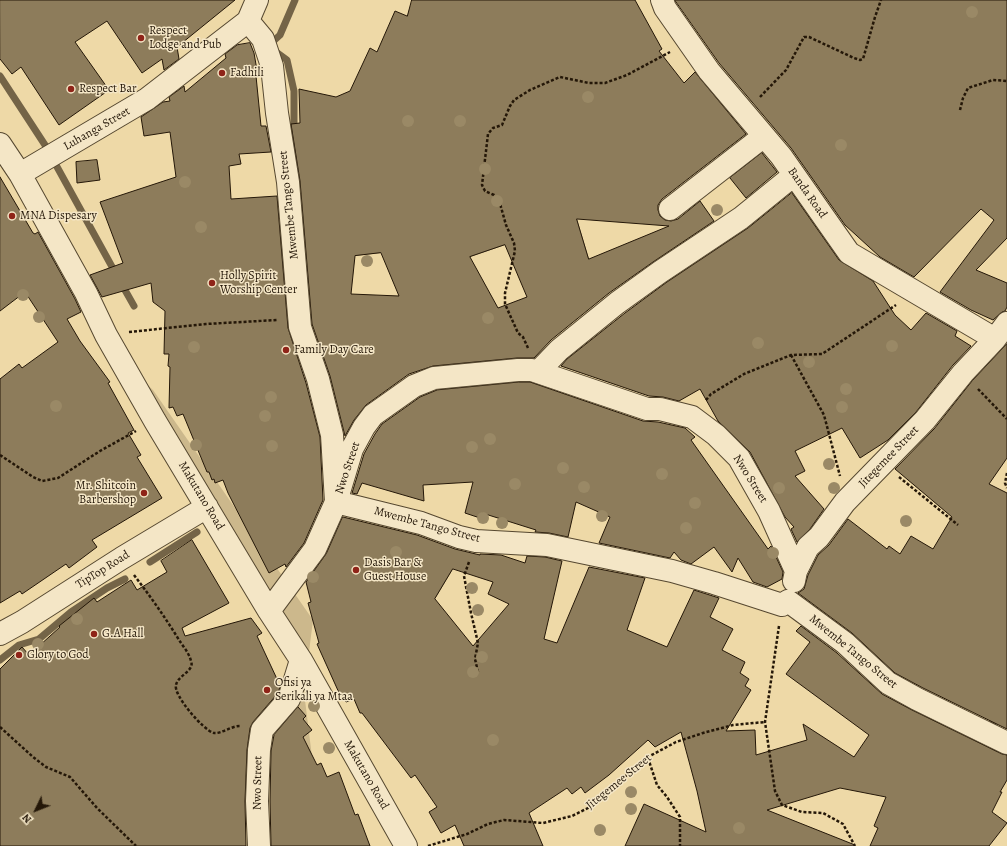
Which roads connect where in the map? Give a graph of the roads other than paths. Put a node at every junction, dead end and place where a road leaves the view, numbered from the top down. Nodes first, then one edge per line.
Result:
1 (257, 0) edge
2 (662, 0) edge
3 (248, 21) junction
4 (764, 136) junction
5 (0, 144) edge
6 (20, 174) junction
7 (794, 175) junction
8 (670, 209) dead end
9 (1001, 331) edge
10 (535, 371) junction
11 (336, 502) junction
12 (207, 507) junction
13 (796, 571) junction
14 (785, 603) junction
15 (269, 611) junction
16 (0, 634) edge
17 (301, 660) junction
18 (1007, 743) edge
19 (259, 846) edge
20 (406, 846) edge

1 - 3 street, Luhanga Street
2 - 4 street, Banda Road
3 - 6 street, Luhanga Street
3 - 11 street, Mwembe Tango Street
4 - 7 street, Banda Road
4 - 8 street
5 - 6 street, Makutano Road
6 - 12 street, Makutano Road
7 - 9 street, Banda Road
7 - 10 street
9 - 13 street, Jitegemee Street
10 - 11 street, Nwo Street
10 - 13 street, Nwo Street
11 - 14 street, Mwembe Tango Street
11 - 15 street, Nwo Street
12 - 15 street, Makutano Road
12 - 16 street, TipTop Road
13 - 14 street, Jitegemee Street
14 - 18 street, Mwembe Tango Street
15 - 17 street, Makutano Road
17 - 19 street, Nwo Street
17 - 20 street, Makutano Road

